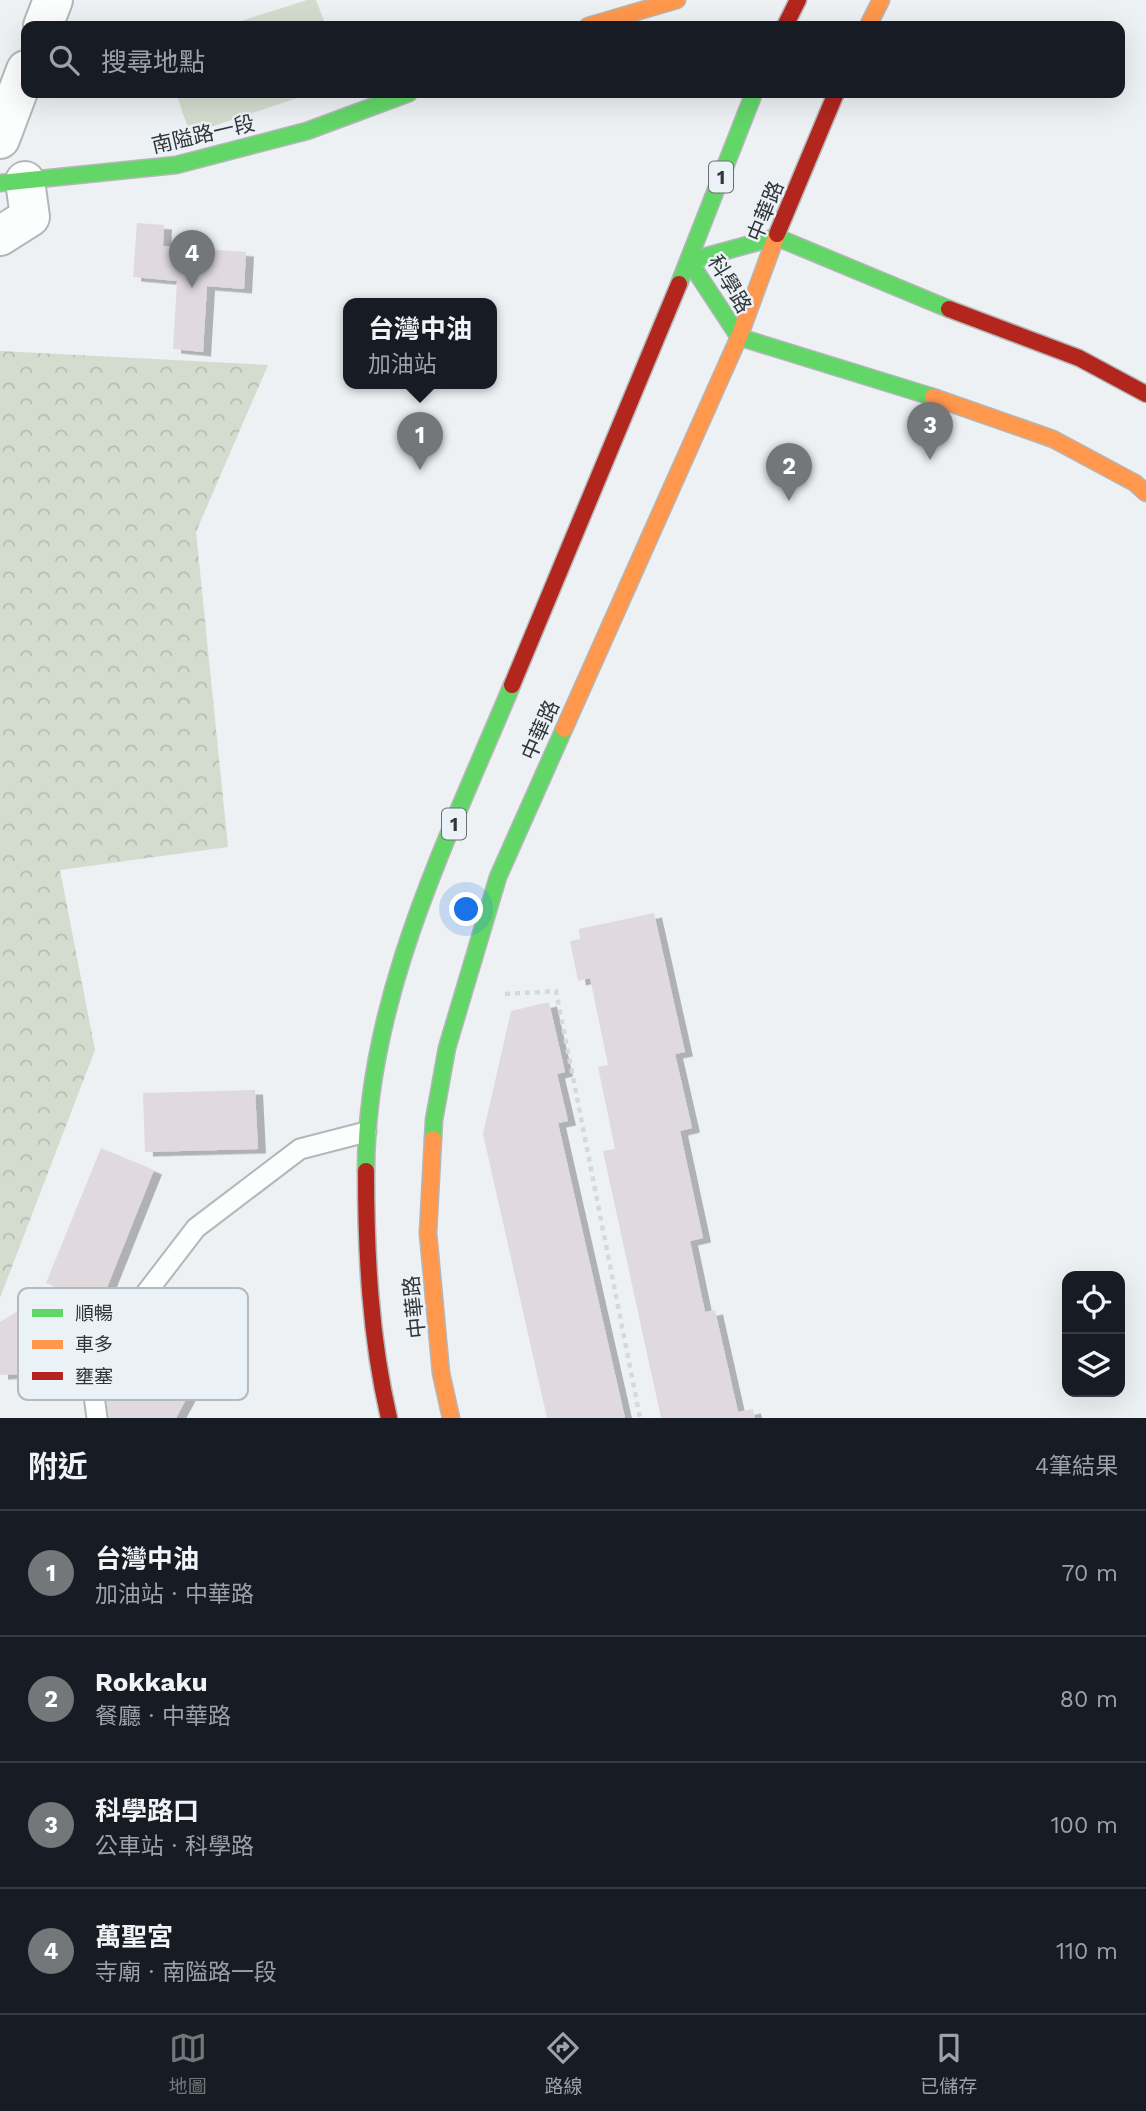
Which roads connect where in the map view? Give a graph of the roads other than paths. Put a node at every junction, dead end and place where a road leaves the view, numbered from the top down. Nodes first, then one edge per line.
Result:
1 (53, 0) edge
2 (677, 0) edge
3 (798, 0) edge
4 (881, 0) edge
5 (45, 21) edge
6 (602, 21) edge
7 (788, 21) edge
8 (870, 21) edge
9 (21, 83) edge
10 (396, 98) edge
11 (752, 98) edge
12 (834, 98) edge
13 (0, 139) edge
14 (13, 182) edge
15 (0, 236) edge
16 (776, 237) junction
17 (689, 261) junction
18 (739, 337) junction
19 (1146, 394) edge
20 (1146, 493) edge
21 (366, 1132) junction
22 (150, 1288) edge
23 (95, 1400) edge
24 (97, 1418) edge
25 (390, 1418) edge
26 (451, 1418) edge

1 - 5 street
2 - 6 main road
3 - 7 main road
4 - 8 main road
9 - 13 street
10 - 14 main road, 南隘路一段
11 - 17 main road, 中華路 / 1
12 - 16 main road, 中華路
14 - 15 street
16 - 17 main road, 科學路
16 - 18 main road, 中華路
16 - 19 main road
17 - 18 main road, 科學路
17 - 21 main road, 中華路 / 1
18 - 20 main road, 科學路
18 - 26 main road, 中華路
21 - 22 lane
21 - 25 main road, 中華路 / 1
23 - 24 lane

